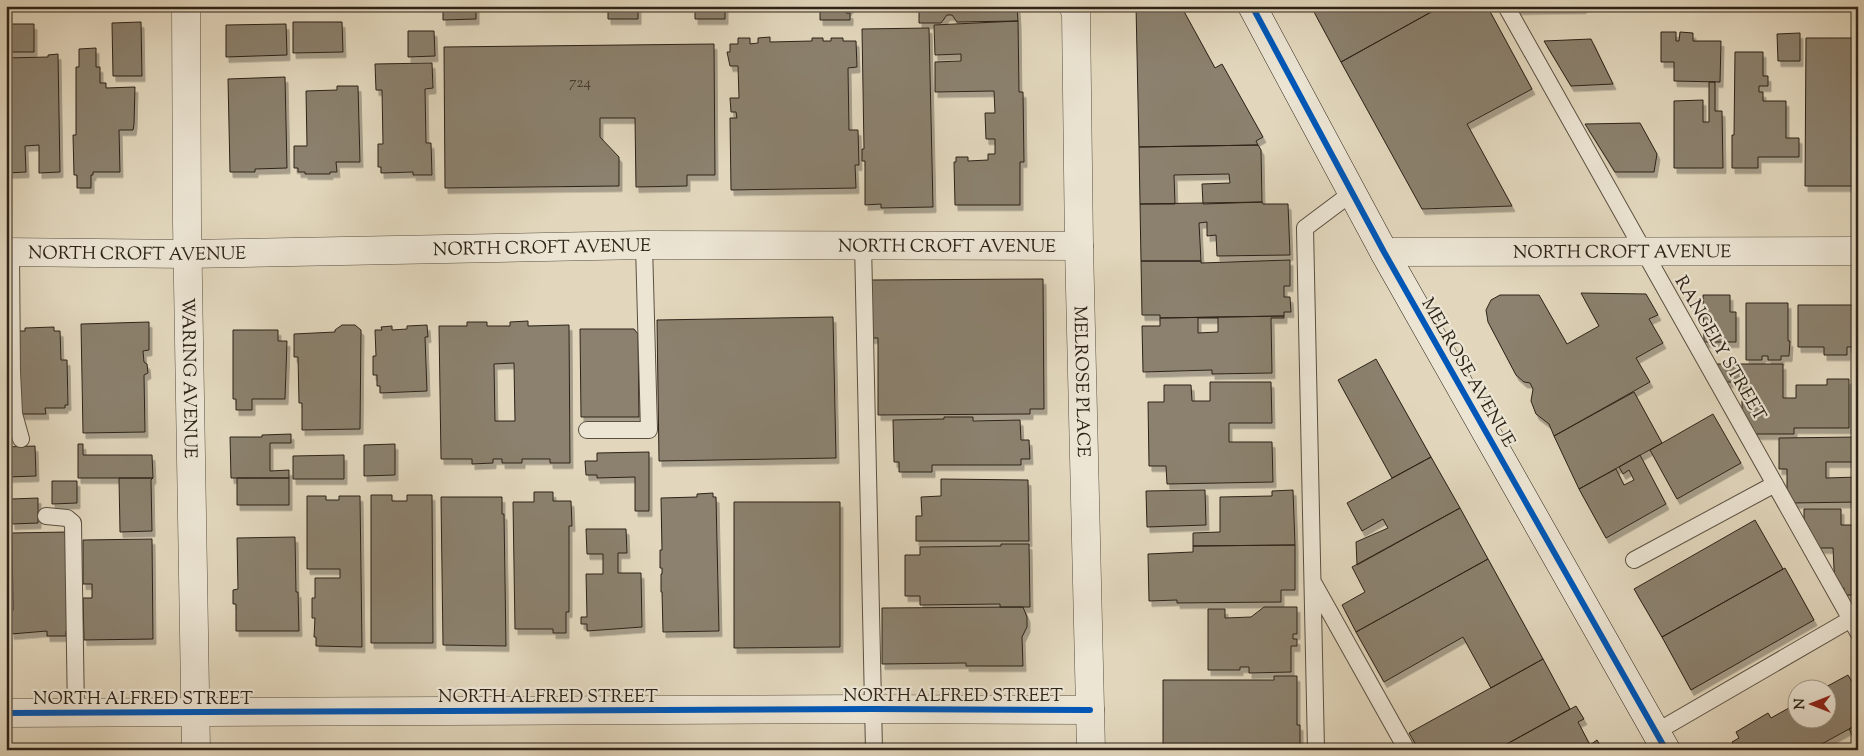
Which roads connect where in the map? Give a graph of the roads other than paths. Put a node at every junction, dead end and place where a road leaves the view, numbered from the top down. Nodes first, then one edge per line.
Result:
1 (186, 6) edge
2 (1252, 6) edge
3 (1506, 6) edge
4 (1076, 9) edge
5 (1353, 192) junction
6 (863, 244) junction
7 (644, 245) junction
8 (1079, 246) junction
9 (1858, 251) edge
10 (9, 252) edge
11 (1384, 252) junction
12 (1643, 252) junction
13 (187, 254) junction
14 (586, 430) dead end
15 (21, 439) dead end
16 (1775, 484) junction
17 (46, 516) dead end
18 (1634, 560) dead end
19 (1313, 582) junction
20 (1854, 625) edge
21 (873, 709) junction
22 (1090, 710) junction
23 (6, 713) edge
24 (76, 713) junction
25 (195, 713) junction
26 (1661, 741) edge
27 (196, 750) edge
28 (874, 750) edge
29 (1092, 750) edge
30 (1316, 750) edge
31 (1408, 750) edge

1 - 13 street, WARING AVENUE
2 - 5 street, MELROSE AVENUE
3 - 12 lane, RANGELY STREET
4 - 8 street, MELROSE PLACE
5 - 11 street, MELROSE AVENUE
5 - 19 lane
6 - 7 street, NORTH CROFT AVENUE
6 - 8 street, NORTH CROFT AVENUE
6 - 21 lane
7 - 13 street, NORTH CROFT AVENUE
7 - 14 lane
8 - 22 street, MELROSE PLACE
9 - 12 street, NORTH CROFT AVENUE
10 - 13 street, NORTH CROFT AVENUE
10 - 15 lane
11 - 12 street, NORTH CROFT AVENUE
11 - 26 street, MELROSE AVENUE
12 - 16 lane, RANGELY STREET
13 - 25 street, WARING AVENUE
16 - 18 lane
16 - 20 lane, RANGELY STREET
17 - 24 lane
19 - 30 lane
19 - 31 lane
20 - 26 lane
21 - 22 street, NORTH ALFRED STREET
21 - 25 street, NORTH ALFRED STREET
21 - 28 lane
22 - 29 street, MELROSE PLACE
23 - 24 street, NORTH ALFRED STREET
24 - 25 street, NORTH ALFRED STREET
25 - 27 street, WARING AVENUE

